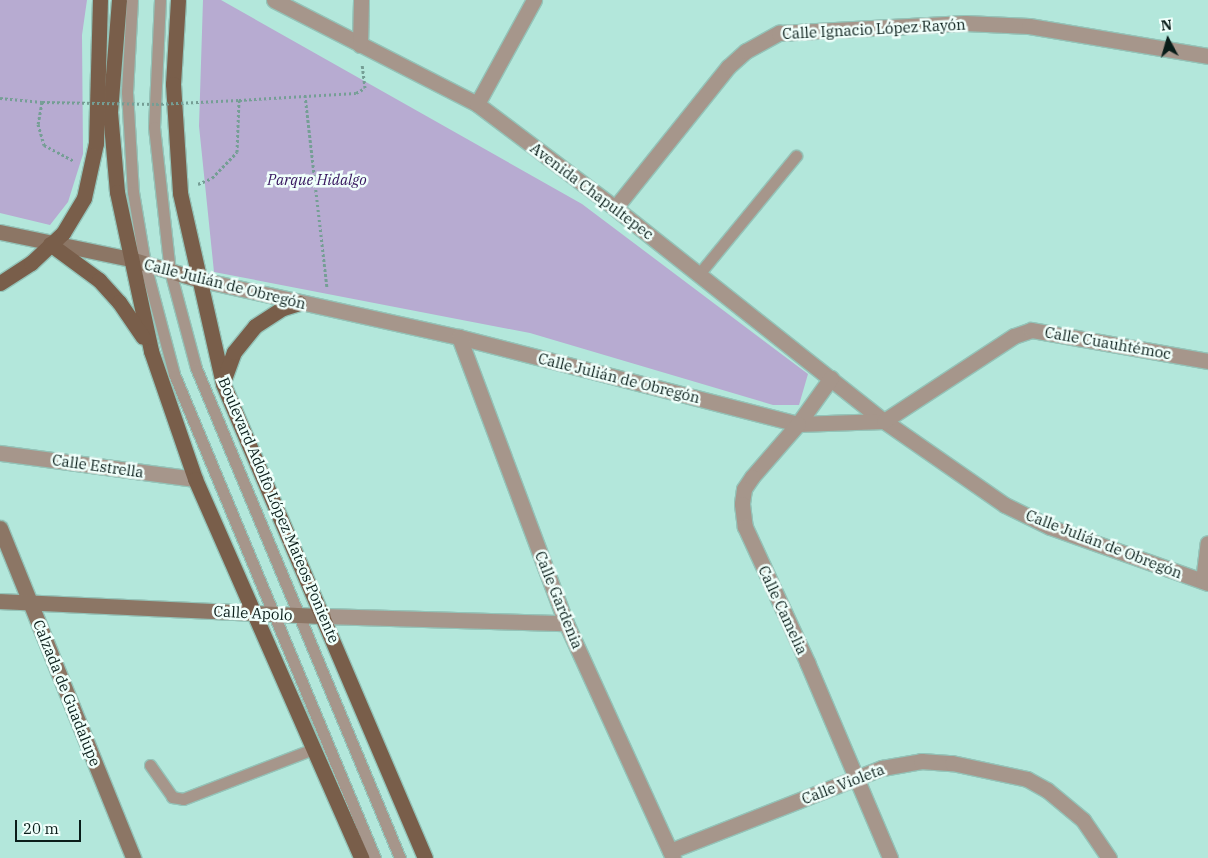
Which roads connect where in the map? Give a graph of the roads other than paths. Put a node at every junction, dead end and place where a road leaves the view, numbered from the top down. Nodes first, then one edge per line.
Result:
1 (100, 0) edge
2 (119, 0) edge
3 (132, 0) edge
4 (160, 0) edge
5 (178, 0) edge
6 (274, 0) edge
7 (361, 0) edge
8 (534, 0) edge
9 (360, 45) junction
10 (1208, 56) edge
11 (477, 104) junction
12 (796, 156) dead end
13 (615, 208) junction
14 (0, 232) edge
15 (50, 244) junction
16 (130, 259) junction
17 (145, 264) junction
18 (170, 271) junction
19 (699, 274) junction
20 (197, 279) junction
21 (0, 283) edge
22 (299, 303) junction
23 (459, 337) junction
24 (151, 351) junction
25 (1208, 361) edge
26 (831, 378) junction
27 (223, 384) junction
28 (884, 421) junction
29 (798, 424) junction
30 (0, 453) edge
31 (195, 479) junction
32 (0, 528) edge
33 (1208, 543) edge
34 (1206, 582) edge
35 (0, 601) edge
36 (31, 601) junction
37 (254, 613) junction
38 (272, 614) junction
39 (299, 615) junction
40 (324, 616) junction
41 (566, 623) junction
42 (313, 749) junction
43 (150, 765) dead end
44 (857, 779) junction
45 (672, 854) edge
46 (133, 858) edge
47 (361, 858) edge
48 (376, 858) edge
49 (400, 858) edge
50 (425, 858) edge
51 (890, 858) edge
52 (1109, 858) edge

1 - 15 main road
2 - 16 main road
3 - 17 lane
4 - 18 lane
5 - 20 main road, Boulevard Adolfo López Mateos Poniente
6 - 9 street, Avenida Chapultepec
7 - 9 street
8 - 11 street
9 - 11 street, Avenida Chapultepec
10 - 13 street, Calle Ignacio López Rayón
11 - 13 street, Avenida Chapultepec
12 - 19 lane
13 - 19 street, Avenida Chapultepec
14 - 15 street, Calle Julián de Obregón
15 - 16 street, Calle Julián de Obregón
15 - 21 main road
15 - 24 main road
16 - 17 street, Calle Julián de Obregón
16 - 24 main road
17 - 18 street, Calle Julián de Obregón
17 - 38 lane
18 - 20 street, Calle Julián de Obregón
18 - 39 lane
19 - 26 street, Avenida Chapultepec
20 - 22 street, Calle Julián de Obregón
20 - 27 main road, Boulevard Adolfo López Mateos Poniente
22 - 23 street, Calle Julián de Obregón
22 - 27 main road
23 - 29 street, Calle Julián de Obregón
23 - 41 street, Calle Gardenia
24 - 31 main road
25 - 28 street, Calle Cuauhtémoc
26 - 28 street, Avenida Chapultepec
26 - 29 street, Calle Camelia
27 - 40 main road, Boulevard Adolfo López Mateos Poniente
28 - 29 street, Calle Julián de Obregón
28 - 34 street, Calle Julián de Obregón
29 - 44 street, Calle Camelia
30 - 31 street, Calle Estrella
31 - 37 main road
32 - 36 street, Calzada de Guadalupe
33 - 34 street
35 - 36 street, Calle Apolo
36 - 37 street, Calle Apolo
36 - 46 street, Calzada de Guadalupe
37 - 38 street, Calle Apolo
37 - 42 main road
38 - 39 street, Calle Apolo
38 - 48 lane
39 - 40 street, Calle Apolo
39 - 49 lane
40 - 41 street, Calle Apolo
40 - 50 main road, Boulevard Adolfo López Mateos Poniente
41 - 45 street, Calle Gardenia
42 - 43 lane
42 - 47 main road
44 - 45 street, Calle Violeta
44 - 51 street, Calle Camelia
44 - 52 street, Calle Violeta

